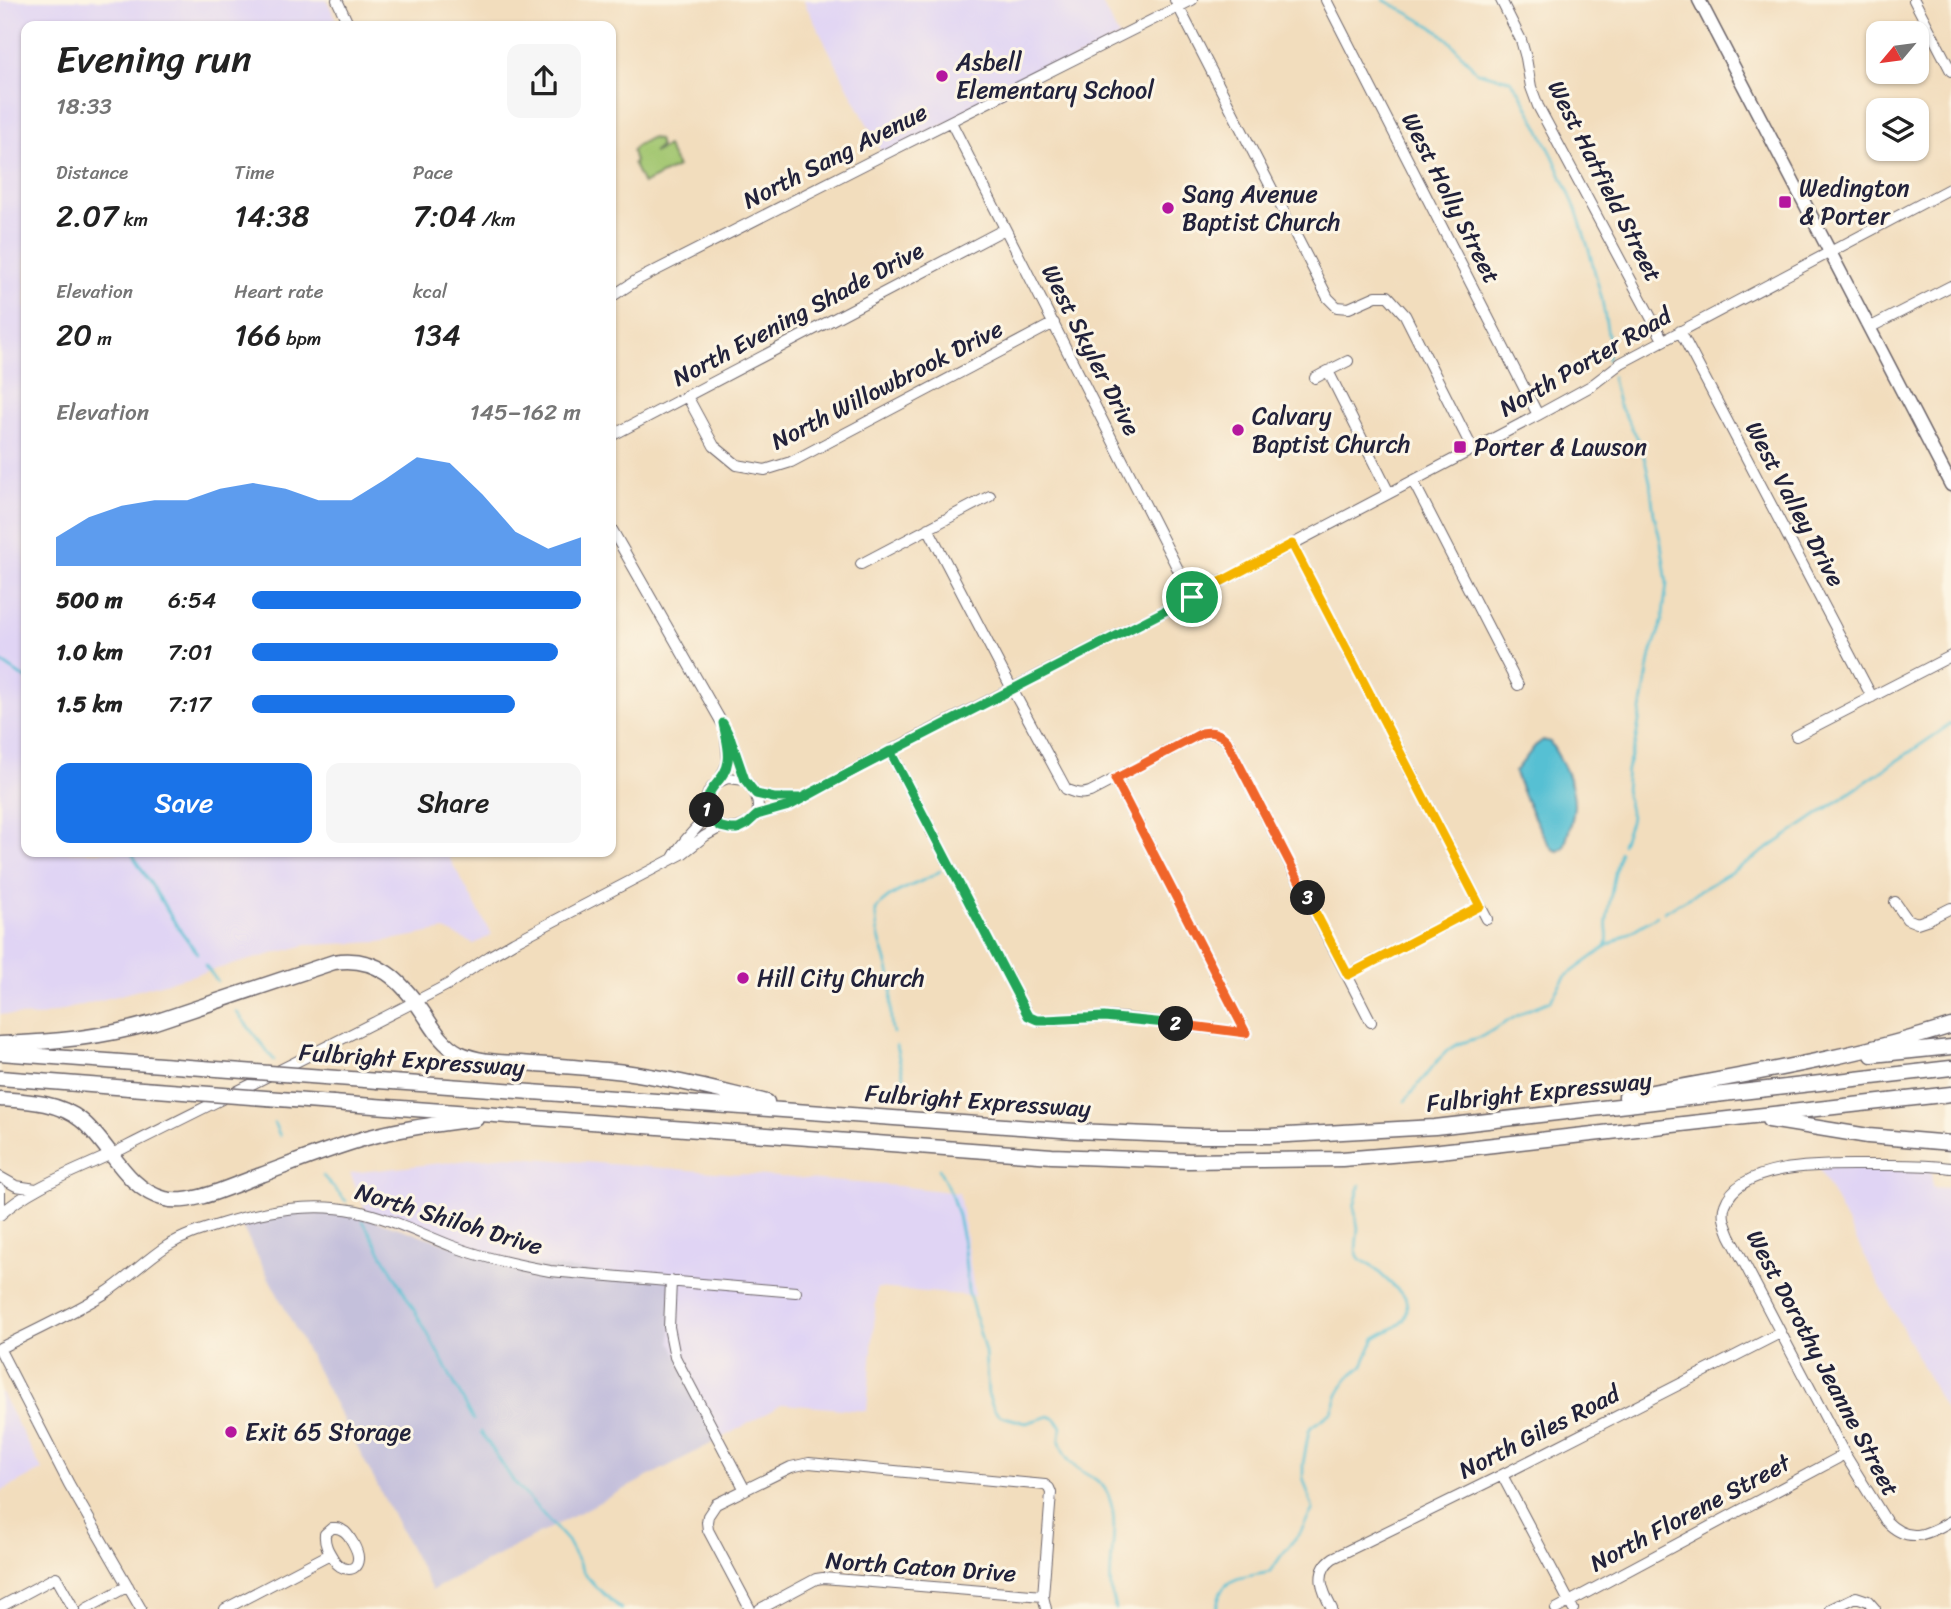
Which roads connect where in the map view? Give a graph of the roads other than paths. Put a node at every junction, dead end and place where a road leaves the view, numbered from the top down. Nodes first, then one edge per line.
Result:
1 (337, 0) edge
2 (1192, 0) edge
3 (1326, 0) edge
4 (1501, 0) edge
5 (1699, 0) edge
6 (1914, 0) edge
7 (1177, 3) edge
8 (347, 21) edge
9 (1951, 71) edge
10 (951, 122) junction
11 (1951, 188) edge
12 (1005, 229) junction
13 (1829, 251) junction
14 (1951, 286) edge
15 (616, 294) edge
16 (1054, 323) junction
17 (1869, 328) junction
18 (1680, 331) junction
19 (1663, 340) junction
20 (1348, 361) dead end
21 (1328, 371) junction
22 (1315, 378) dead end
23 (687, 396) junction
24 (1538, 415) junction
25 (616, 433) edge
26 (1473, 450) junction
27 (1413, 481) junction
28 (1951, 485) edge
29 (1389, 493) junction
30 (990, 496) dead end
31 (928, 528) junction
32 (616, 537) edge
33 (1292, 544) junction
34 (861, 564) dead end
35 (1192, 597) junction
36 (1951, 656) edge
37 (1518, 685) dead end
38 (1012, 689) junction
39 (1872, 697) junction
40 (723, 723) junction
41 (1796, 736) dead end
42 (890, 751) junction
43 (1115, 779) junction
44 (720, 780) junction
45 (745, 780) junction
46 (756, 794) junction
47 (801, 798) junction
48 (708, 814) junction
49 (757, 815) junction
50 (721, 827) junction
51 (673, 858) junction
52 (1895, 902) dead end
53 (1480, 906) junction
54 (1951, 908) edge
55 (1487, 919) dead end
56 (1348, 975) junction
57 (415, 1002) junction
58 (1371, 1022) dead end
59 (1951, 1026) edge
60 (0, 1044) edge
61 (1951, 1047) edge
62 (0, 1053) edge
63 (1825, 1059) junction
64 (1951, 1068) edge
65 (0, 1078) edge
66 (1951, 1094) edge
67 (0, 1099) edge
68 (813, 1112) junction
69 (505, 1115) junction
70 (1750, 1117) junction
71 (1514, 1118) junction
72 (1951, 1143) edge
73 (110, 1155) junction
74 (1951, 1168) edge
75 (0, 1177) edge
76 (0, 1189) edge
77 (37, 1189) junction
78 (0, 1215) edge
79 (671, 1281) junction
80 (796, 1292) dead end
81 (1780, 1333) junction
82 (0, 1349) edge
83 (1844, 1453) junction
84 (1502, 1475) junction
85 (745, 1490) junction
86 (1951, 1521) edge
87 (330, 1554) dead end
88 (128, 1586) junction
89 (1043, 1596) junction
90 (1571, 1605) edge
91 (0, 1608) edge
92 (74, 1609) edge
93 (86, 1609) edge
94 (141, 1609) edge
95 (225, 1609) edge
96 (750, 1609) edge
97 (760, 1609) edge
98 (1046, 1609) edge
99 (1332, 1609) edge
100 (1556, 1609) edge
101 (1830, 1609) edge
102 (1875, 1609) edge

1 - 8 street
2 - 7 street, North Sang Avenue
3 - 24 street, West Holly Street
4 - 19 street, West Hatfield Street
5 - 13 main road
6 - 9 street
7 - 10 street, North Sang Avenue
7 - 26 street
10 - 12 street, West Skyler Drive
10 - 15 street, North Sang Avenue
11 - 13 street, North Porter Road
12 - 16 street, West Skyler Drive
12 - 23 street, North Evening Shade Drive
13 - 17 main road
13 - 18 street, North Porter Road
14 - 17 street
16 - 23 street, North Willowbrook Drive
16 - 35 street, West Skyler Drive
17 - 28 main road
18 - 19 street, North Porter Road
18 - 39 street, West Valley Drive
19 - 24 street, North Porter Road
20 - 21 street
21 - 22 street
21 - 29 street
23 - 25 street, North Evening Shade Drive
24 - 26 street, North Porter Road
26 - 27 street, North Porter Road
27 - 29 street, North Porter Road
27 - 37 street
29 - 33 street, North Porter Road
30 - 31 street
31 - 34 street
31 - 38 street
32 - 40 street
33 - 35 street, North Porter Road
33 - 53 street
35 - 38 street, North Porter Road
36 - 39 street
38 - 42 street, North Porter Road
38 - 43 street
39 - 41 street
40 - 44 street
40 - 45 street
42 - 43 street
42 - 47 street, North Porter Road
43 - 56 street
44 - 45 street
44 - 48 street
45 - 46 street
46 - 47 street
46 - 49 street
47 - 49 street, North Porter Road
48 - 50 street
48 - 51 street
49 - 50 street
50 - 51 street
51 - 57 street
52 - 54 street
53 - 55 street
53 - 56 street
56 - 58 street
57 - 60 highway
57 - 68 highway
57 - 73 street
59 - 63 highway
61 - 63 highway
62 - 68 highway, Fulbright Expressway, bridge
63 - 71 highway
64 - 71 highway, Fulbright Expressway
65 - 69 highway, Fulbright Expressway, bridge
66 - 70 highway, Fulbright Expressway
67 - 73 highway
68 - 71 highway, Fulbright Expressway
69 - 70 highway, Fulbright Expressway
69 - 73 highway
70 - 72 highway
73 - 77 street
74 - 81 street, West Dorothy Jeanne Street
75 - 77 street
76 - 78 street
77 - 78 street
79 - 80 street, North Shiloh Drive
79 - 82 street, North Shiloh Drive
79 - 85 street
81 - 83 street, West Dorothy Jeanne Street
81 - 84 street, North Giles Road
82 - 88 street
83 - 86 street, West Dorothy Jeanne Street
83 - 90 street, North Florene Street
84 - 90 street
84 - 99 street, North Giles Road
85 - 89 street
85 - 96 street
87 - 95 street
88 - 93 street
88 - 94 street
89 - 97 street, North Caton Drive
89 - 98 street
90 - 100 street, North Florene Street
91 - 92 street
101 - 102 street

